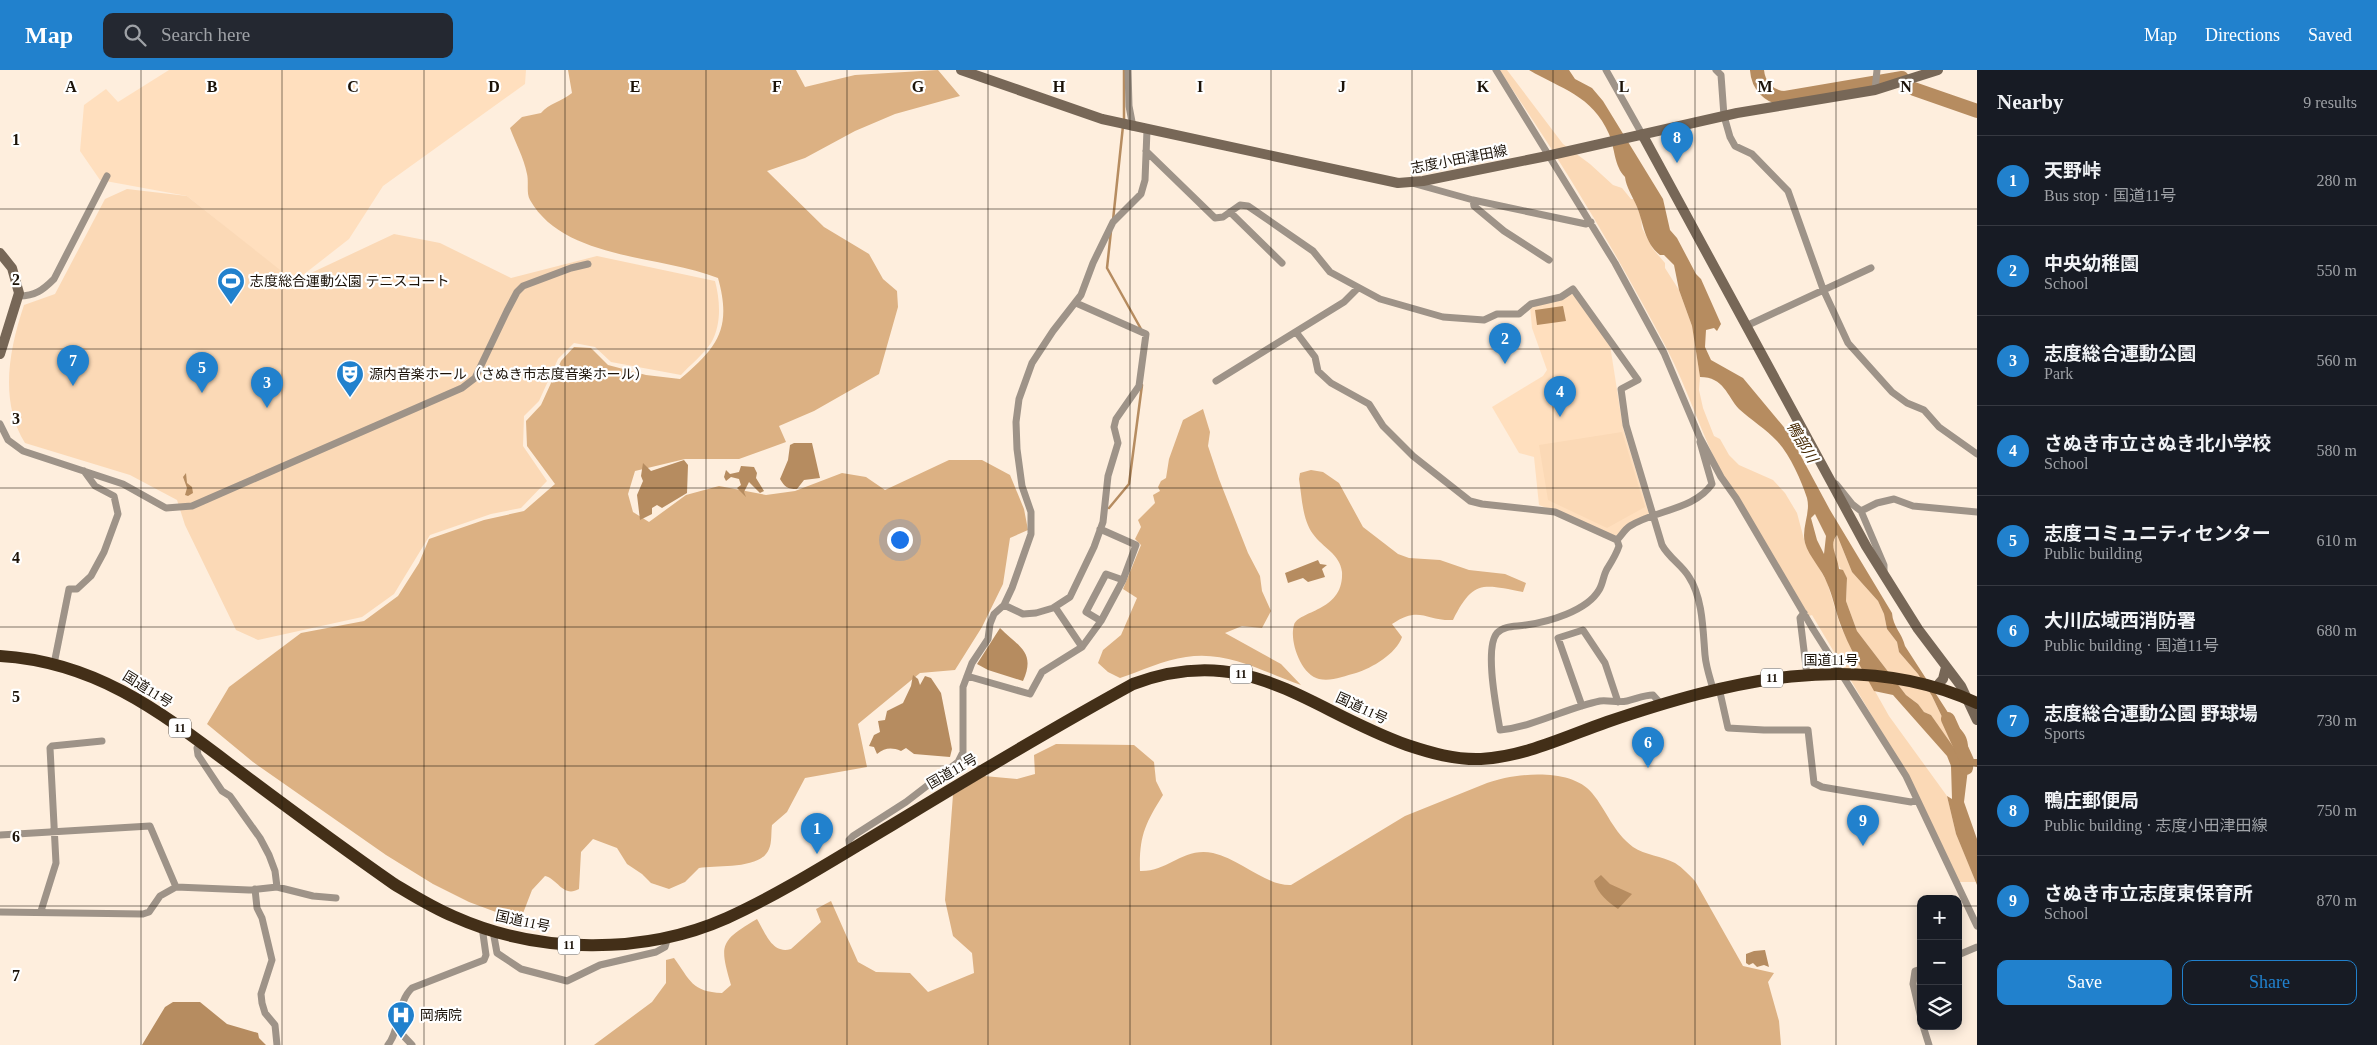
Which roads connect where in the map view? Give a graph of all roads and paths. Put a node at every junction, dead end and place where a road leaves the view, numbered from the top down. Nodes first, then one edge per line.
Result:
1 (961, 70) edge
2 (1128, 70) edge
3 (1496, 70) edge
4 (1606, 70) edge
5 (1716, 70) edge
6 (1877, 70) edge
7 (1938, 70) edge
8 (1875, 84) junction
9 (1724, 116) junction
10 (1133, 127) junction
11 (1147, 130) junction
12 (1638, 135) junction
13 (1146, 151) junction
14 (1549, 155) junction
15 (107, 176) dead end
16 (1410, 182) junction
17 (1473, 200) junction
18 (1230, 212) junction
19 (1591, 222) junction
20 (0, 253) edge
21 (1549, 260) dead end
22 (1282, 263) dead end
23 (588, 264) dead end
24 (1871, 268) dead end
25 (1358, 288) junction
26 (1823, 289) junction
27 (19, 296) junction
28 (1076, 304) junction
29 (1746, 326) junction
30 (1296, 332) junction
31 (0, 354) edge
32 (1216, 380) dead end
33 (0, 424) edge
34 (1700, 438) junction
35 (1977, 454) edge
36 (84, 471) junction
37 (1826, 476) junction
38 (1861, 511) junction
39 (1977, 512) edge
40 (1653, 516) junction
41 (1100, 530) junction
42 (1617, 540) junction
43 (1884, 576) junction
44 (1123, 580) junction
45 (1004, 605) junction
46 (1055, 606) junction
47 (1804, 613) junction
48 (1101, 621) junction
49 (1082, 647) junction
50 (0, 656) edge
51 (54, 664) junction
52 (1946, 666) junction
53 (1844, 674) junction
54 (1807, 675) junction
55 (967, 676) junction
56 (1939, 684) junction
57 (1716, 688) junction
58 (1973, 701) edge
59 (1618, 702) junction
60 (1661, 704) junction
61 (1582, 706) junction
62 (1977, 720) edge
63 (102, 741) dead end
64 (201, 742) junction
65 (1917, 800) junction
66 (55, 832) junction
67 (0, 835) edge
68 (850, 850) junction
69 (176, 887) junction
70 (277, 887) junction
71 (254, 889) junction
72 (336, 898) dead end
73 (41, 911) junction
74 (0, 912) edge
75 (1977, 926) edge
76 (488, 929) junction
77 (668, 936) junction
78 (1977, 947) edge
79 (1962, 953) edge
80 (1917, 971) edge
81 (1917, 1001) edge
82 (397, 1029) junction
83 (1924, 1030) edge
84 (277, 1045) edge
85 (388, 1045) edge
86 (412, 1045) edge
87 (1930, 1045) edge

1 - 10 main road, 志度小田津田線
2 - 10 street
3 - 14 street
4 - 12 street
5 - 9 street
6 - 8 street
7 - 8 main road, 志度小田津田線
8 - 9 main road, 志度小田津田線
9 - 12 main road, 志度小田津田線
9 - 26 street
10 - 11 main road, 志度小田津田線
11 - 13 street
11 - 16 main road, 志度小田津田線
12 - 14 main road, 志度小田津田線
12 - 29 main road
13 - 18 street
13 - 28 street
14 - 16 main road, 志度小田津田線
14 - 19 street
15 - 27 street
16 - 17 street
17 - 19 street
17 - 21 street
18 - 22 street
18 - 25 street
19 - 34 street
20 - 27 main road
23 - 36 street
24 - 26 street
25 - 30 street
25 - 40 street
26 - 29 street
26 - 35 street
27 - 31 main road
28 - 41 street
28 - 45 street
29 - 37 main road
30 - 32 street
30 - 42 street
33 - 36 street
34 - 40 street
34 - 47 street
36 - 51 street
37 - 38 street
37 - 43 main road
38 - 39 street
38 - 43 street
40 - 42 street
40 - 57 street
41 - 44 street
41 - 46 street
42 - 61 street
43 - 52 main road
44 - 48 street
44 - 48 street
45 - 46 street
45 - 55 street
46 - 49 street
47 - 53 street
47 - 54 street
48 - 49 street
49 - 55 street
50 - 51 highway, 国道11号 / 11
51 - 64 highway, 国道11号 / 11
52 - 56 main road
52 - 58 main road
53 - 54 highway, 国道11号 / 11
53 - 56 highway, 国道11号 / 11
53 - 65 street
54 - 57 highway, 国道11号 / 11
55 - 68 street
56 - 58 highway, 国道11号 / 11
57 - 60 highway, 国道11号 / 11
57 - 65 street
58 - 62 main road
59 - 60 street
59 - 61 street
59 - 61 street
60 - 68 highway, 国道11号 / 11
63 - 66 street
64 - 70 street
64 - 76 highway, 国道11号 / 11
65 - 75 street
66 - 67 street
66 - 69 street
66 - 73 street
68 - 77 highway, 国道11号 / 11
69 - 71 street
69 - 73 street
70 - 71 street
70 - 72 street
71 - 84 street
73 - 74 street
76 - 77 highway, 国道11号 / 11
76 - 77 street
76 - 82 street
78 - 79 street
80 - 81 street
82 - 85 street
82 - 86 street
83 - 87 street

